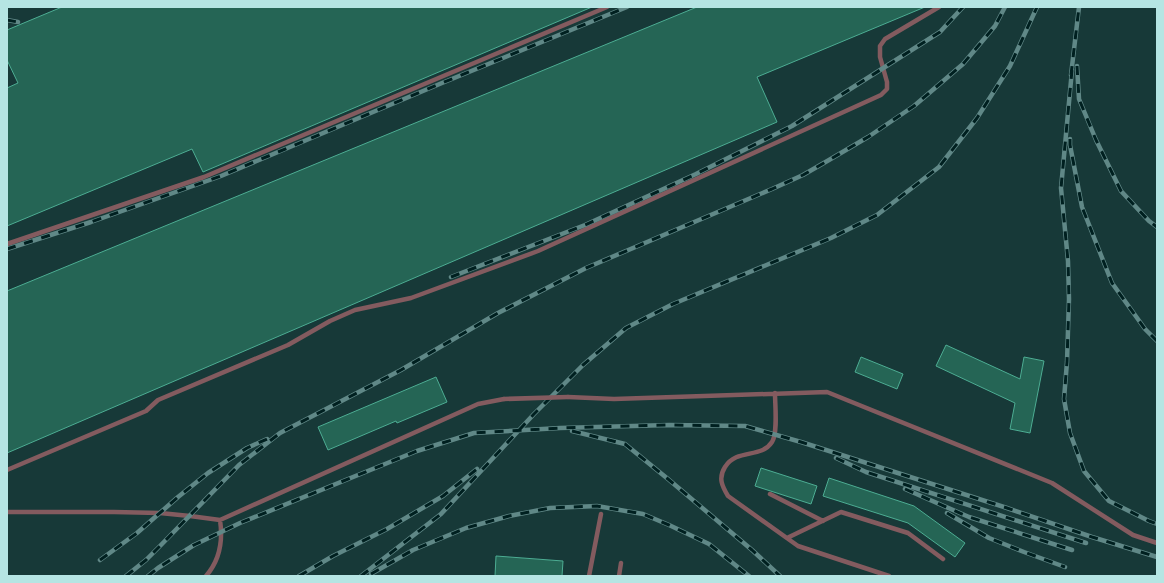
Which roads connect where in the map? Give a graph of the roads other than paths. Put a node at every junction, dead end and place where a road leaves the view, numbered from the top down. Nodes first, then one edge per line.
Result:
1 (607, 7) edge
2 (939, 7) edge
3 (7, 244) edge
4 (775, 394) junction
5 (7, 470) edge
6 (770, 494) dead end
7 (7, 512) edge
8 (601, 514) dead end
9 (220, 520) junction
10 (823, 521) junction
11 (787, 538) junction
12 (1157, 543) edge
13 (943, 559) dead end
14 (621, 563) dead end
15 (206, 576) edge
16 (589, 576) edge
17 (619, 576) edge
18 (889, 576) edge

1 - 3 lane
2 - 5 lane
4 - 9 lane, bridge
4 - 11 lane
4 - 12 lane
6 - 10 lane
7 - 9 lane
8 - 16 lane
9 - 15 lane
10 - 11 lane
10 - 13 lane
11 - 18 lane
14 - 17 lane

